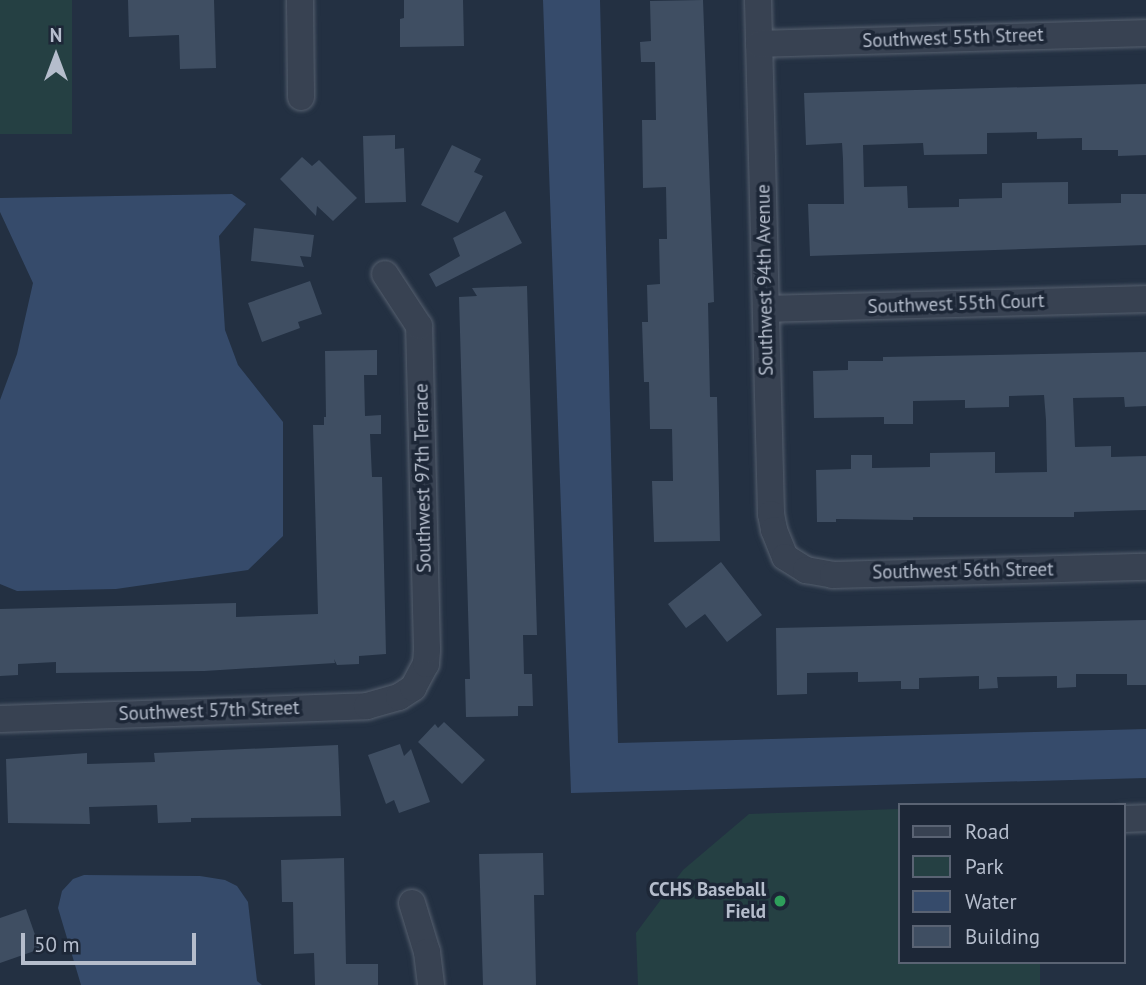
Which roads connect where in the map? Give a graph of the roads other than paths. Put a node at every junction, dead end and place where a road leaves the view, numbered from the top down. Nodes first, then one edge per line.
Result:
1 (300, 0) edge
2 (758, 0) edge
3 (1146, 33) edge
4 (759, 44) junction
5 (301, 97) dead end
6 (385, 274) dead end
7 (1146, 299) edge
8 (766, 309) junction
9 (785, 557) joint
10 (1146, 567) edge
11 (413, 688) joint
12 (0, 719) edge
13 (1146, 818) edge
14 (1125, 819) edge
15 (412, 903) dead end
16 (430, 985) edge

1 - 5 street
2 - 4 street, Southwest 94th Avenue
3 - 4 street, Southwest 55th Street
4 - 8 street, Southwest 94th Avenue
6 - 11 street, Southwest 97th Terrace
7 - 8 street, Southwest 55th Court
8 - 9 street, Southwest 94th Avenue
9 - 10 street, Southwest 56th Street
11 - 12 street, Southwest 57th Street
13 - 14 street
15 - 16 street

